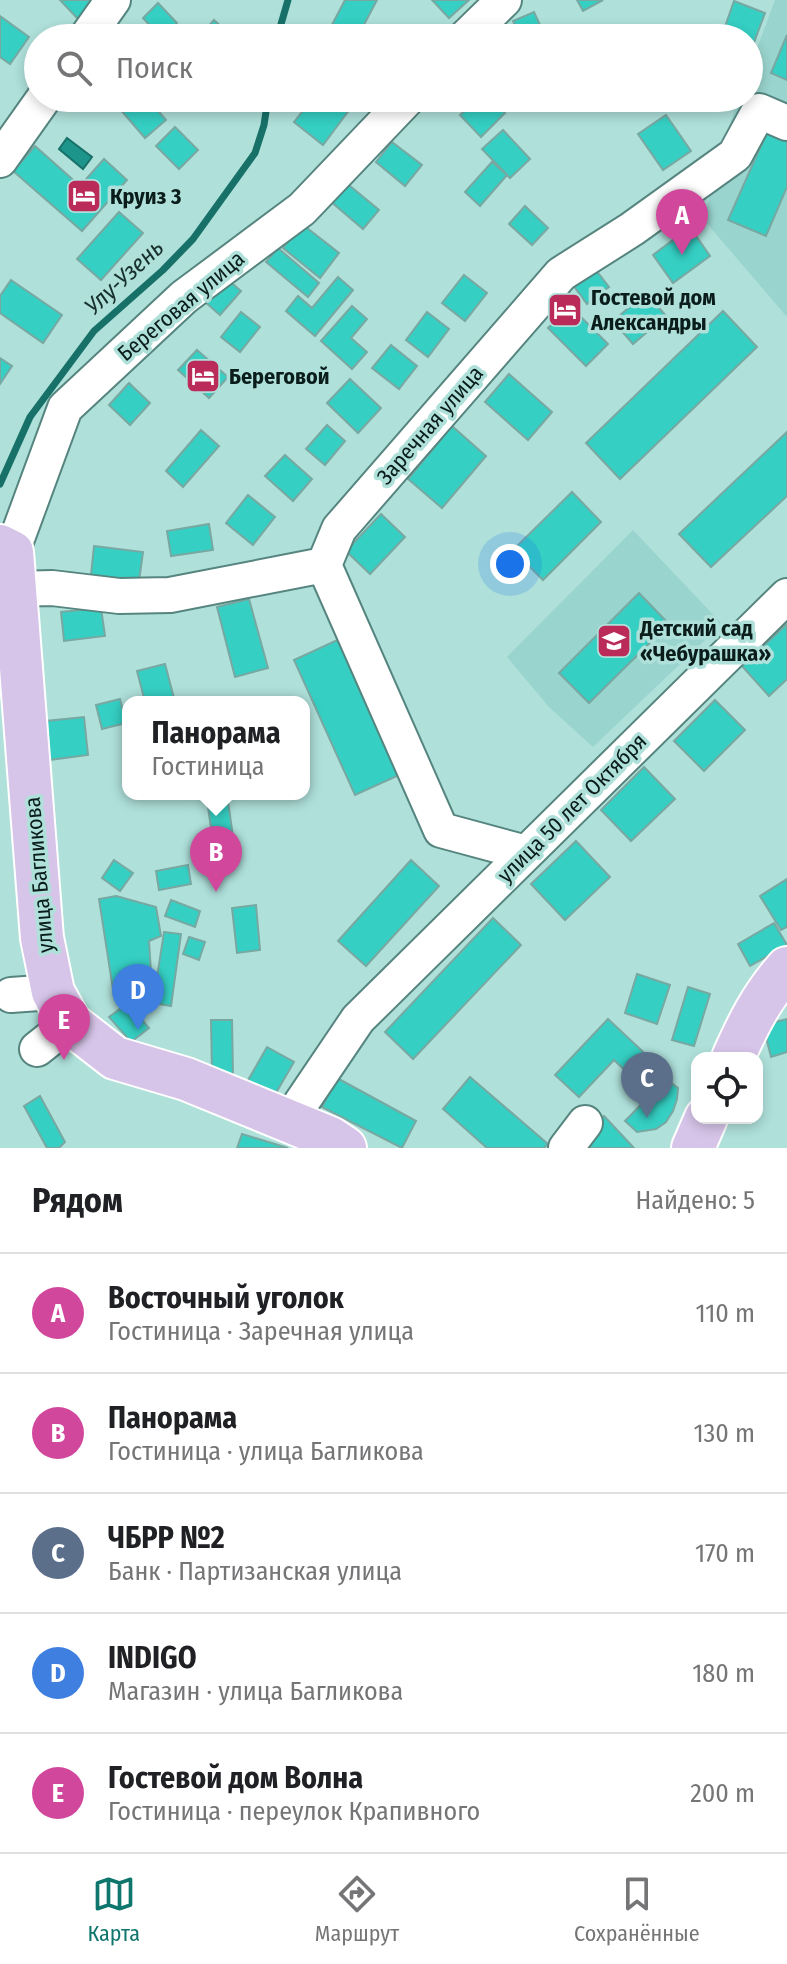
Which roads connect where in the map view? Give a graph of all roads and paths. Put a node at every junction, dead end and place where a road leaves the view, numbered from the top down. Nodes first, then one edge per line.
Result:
1 (113, 0) edge
2 (504, 0) edge
3 (96, 24) edge
4 (479, 24) edge
5 (34, 112) edge
6 (395, 112) edge
7 (758, 112) edge
8 (761, 112) edge
9 (787, 123) edge
10 (0, 160) edge
11 (9, 562) edge
12 (324, 565) junction
13 (787, 596) edge
14 (526, 853) junction
15 (787, 968) edge
16 (11, 995) dead end
17 (62, 1008) junction
18 (769, 1010) edge
19 (37, 1049) dead end
20 (738, 1052) edge
21 (289, 1121) junction
22 (703, 1124) edge
23 (337, 1143) edge
24 (693, 1148) edge

1 - 3 street
2 - 4 street
5 - 10 street
6 - 11 street, Береговая улица
7 - 12 street, Заречная улица
8 - 9 street, Заречная улица
11 - 12 street
11 - 17 main road, улица Багликова
12 - 14 street
13 - 14 street, улица 50 лет Октября
14 - 21 street, улица 50 лет Октября
15 - 18 main road
16 - 17 street
17 - 19 street
17 - 21 main road
18 - 20 main road
21 - 23 main road
22 - 24 main road

